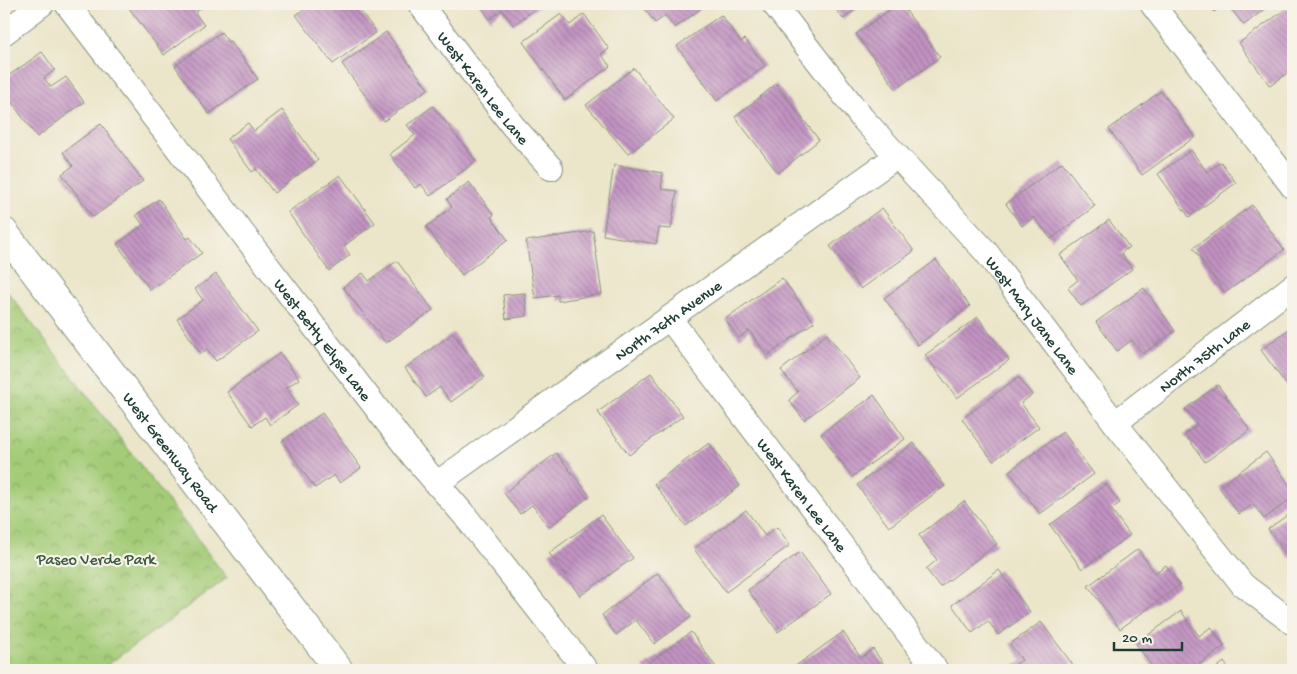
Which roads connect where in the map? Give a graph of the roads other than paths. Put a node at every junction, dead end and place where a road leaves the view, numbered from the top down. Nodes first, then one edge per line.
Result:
1 (42, 4) edge
2 (67, 4) edge
3 (420, 4) edge
4 (774, 4) edge
5 (1152, 4) edge
6 (4, 33) edge
7 (898, 156) junction
8 (551, 168) dead end
9 (1293, 187) edge
10 (4, 232) edge
11 (1293, 286) edge
12 (670, 319) junction
13 (1115, 423) junction
14 (436, 484) junction
15 (1293, 623) edge
16 (340, 670) edge
17 (586, 670) edge
18 (936, 670) edge

1 - 6 street
2 - 14 street, West Betty Elyse Lane
3 - 8 street, West Karen Lee Lane
4 - 7 street, West Mary Jane Lane
5 - 9 street
7 - 12 street, North 76th Avenue
7 - 13 street, West Mary Jane Lane
10 - 16 street, West Greenway Road
11 - 13 street, North 75th Lane
12 - 14 street, North 76th Avenue
12 - 18 street, West Karen Lee Lane
13 - 15 street, West Mary Jane Lane
14 - 17 street, West Betty Elyse Lane

